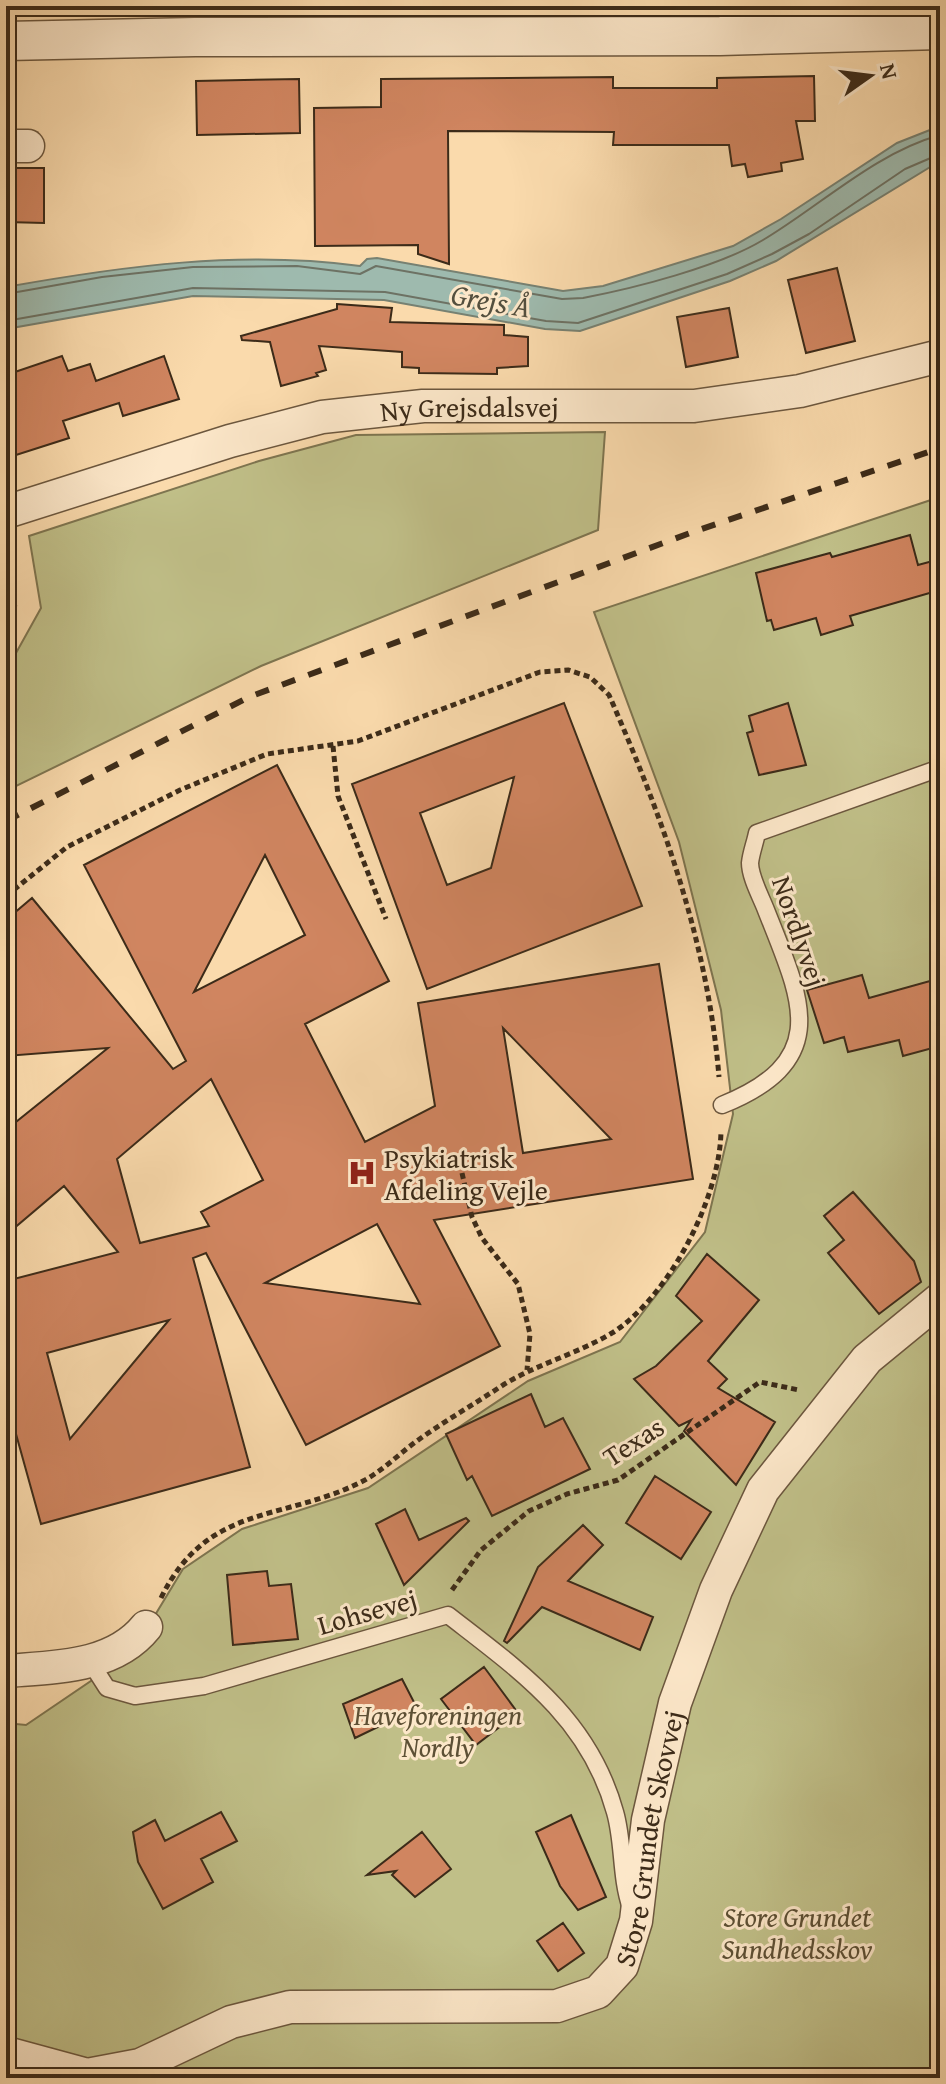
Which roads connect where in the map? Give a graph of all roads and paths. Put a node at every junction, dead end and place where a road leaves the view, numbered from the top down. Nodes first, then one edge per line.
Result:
1 (940, 30) edge
2 (6, 41) edge
3 (940, 356) edge
4 (6, 512) edge
5 (6, 569) edge
6 (6, 645) edge
7 (333, 746) junction
8 (940, 768) edge
9 (6, 896) edge
10 (386, 919) dead end
11 (722, 1105) junction
12 (462, 1173) dead end
13 (940, 1299) edge
14 (527, 1370) junction
15 (835, 1398) junction
16 (448, 1615) junction
17 (146, 1627) joint
18 (89, 1660) junction
19 (6, 1671) edge
20 (636, 1921) junction
21 (6, 2053) edge

1 - 2 street
3 - 4 street, Ny Grejsdalsvej
5 - 6 path
7 - 9 path
7 - 10 path
7 - 11 path
8 - 11 lane, Nordlyvej
11 - 14 path
12 - 14 path
13 - 15 street, Store Grundet Skovvej
14 - 17 path
15 - 16 path, Texas
15 - 20 street, Store Grundet Skovvej
16 - 18 lane, Lohsevej
16 - 20 lane, Lohsevej
17 - 18 street
18 - 19 street
20 - 21 street, Store Grundet Skovvej

